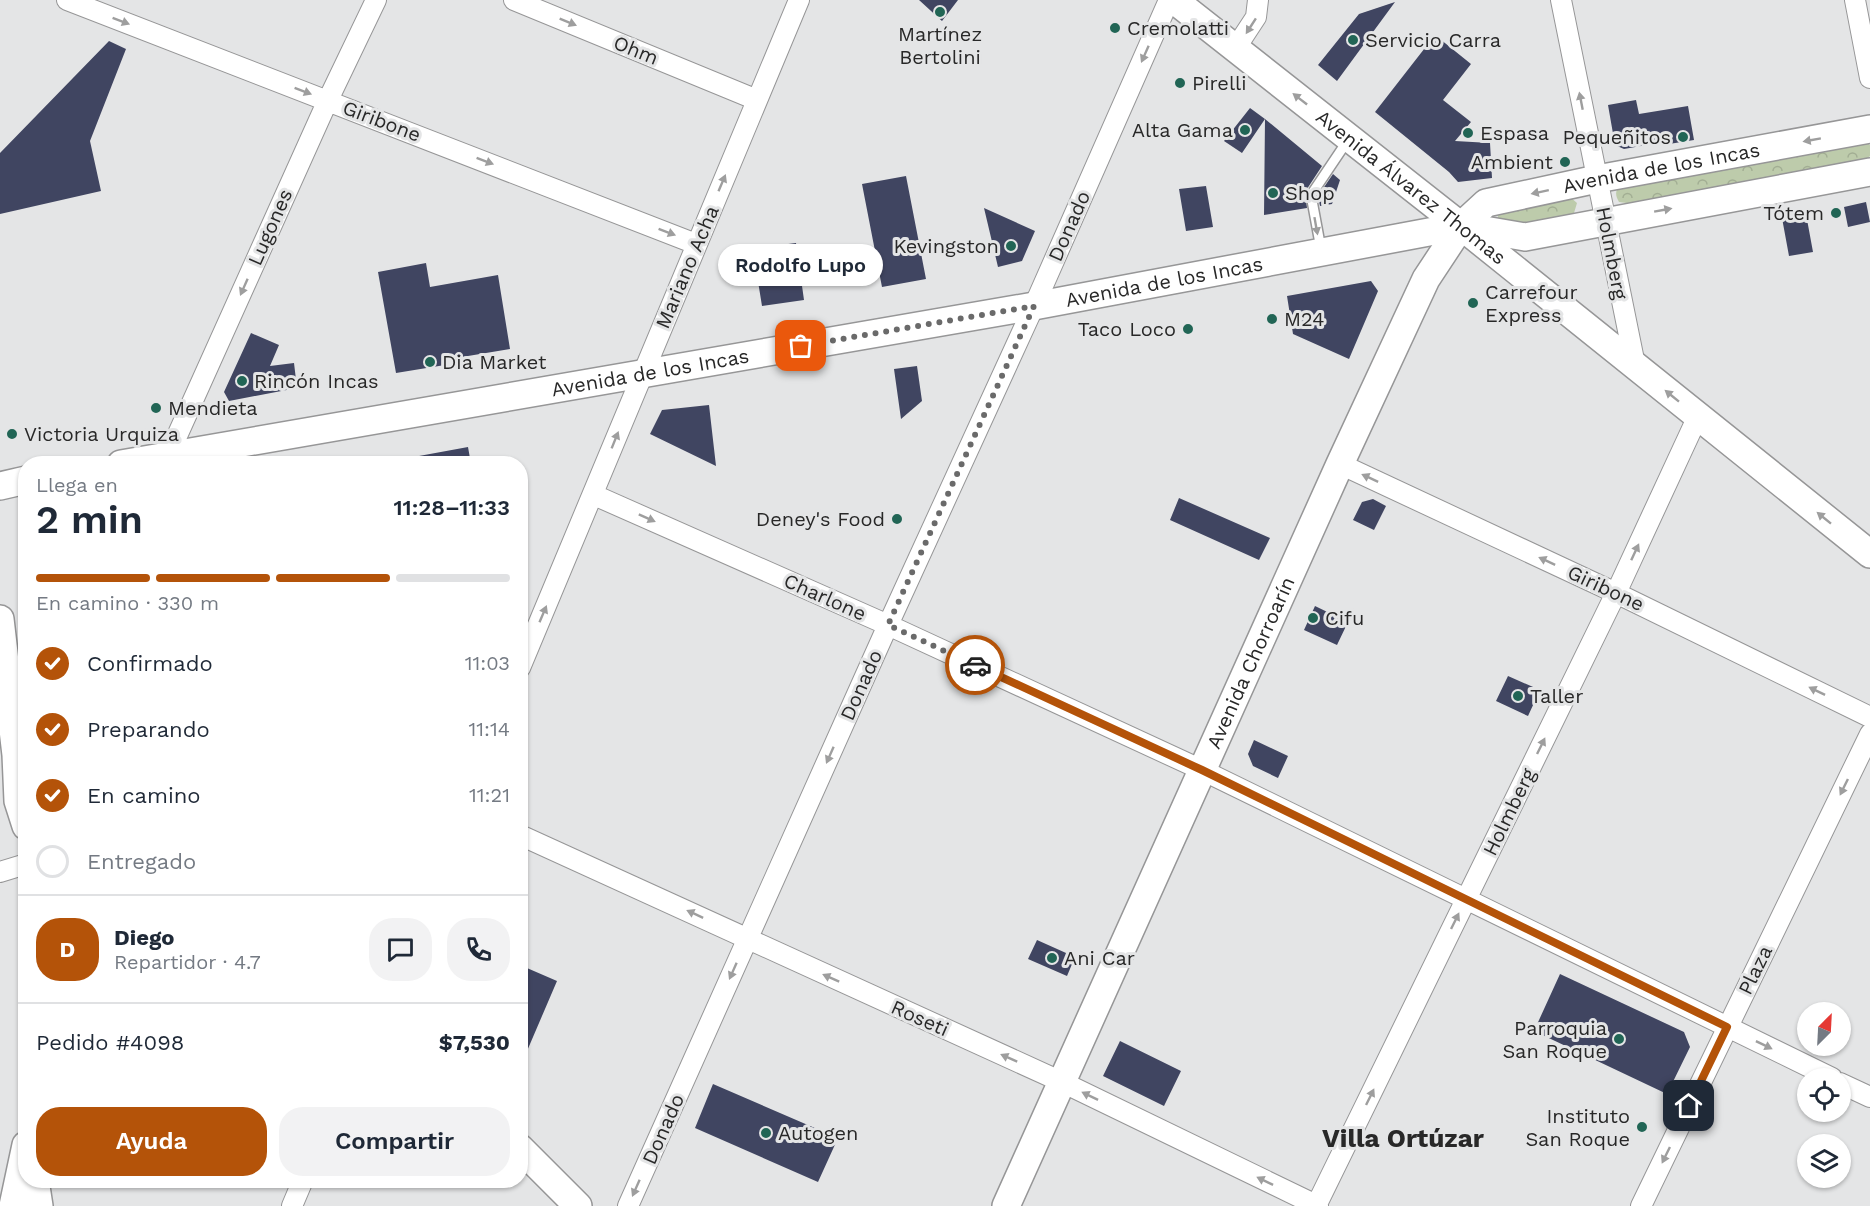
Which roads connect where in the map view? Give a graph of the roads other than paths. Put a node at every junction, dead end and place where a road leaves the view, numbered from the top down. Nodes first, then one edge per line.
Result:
1 (67, 0) edge
2 (376, 0) edge
3 (514, 0) edge
4 (799, 0) edge
5 (1169, 0) edge
6 (1174, 0) edge
7 (1258, 0) edge
8 (1561, 0) edge
9 (1855, 0) edge
10 (1235, 48) junction
11 (1870, 78) edge
12 (328, 100) junction
13 (757, 100) junction
14 (1870, 129) edge
15 (1349, 138) junction
16 (1870, 172) edge
17 (1597, 179) junction
18 (1605, 221) junction
19 (1461, 226) junction
20 (696, 243) junction
21 (1321, 252) junction
22 (1034, 306) junction
23 (1635, 365) junction
24 (643, 373) junction
25 (1698, 416) junction
26 (168, 456) joint
27 (1340, 464) junction
28 (18, 482) edge
29 (0, 486) edge
30 (594, 495) junction
31 (1870, 554) edge
32 (1616, 593) junction
33 (0, 604) edge
34 (0, 619) edge
35 (888, 625) junction
36 (18, 634) edge
37 (528, 649) edge
38 (1870, 717) edge
39 (1870, 734) edge
40 (1202, 770) junction
41 (18, 801) edge
42 (528, 839) edge
43 (18, 866) edge
44 (0, 872) edge
45 (1466, 898) junction
46 (748, 939) junction
47 (1727, 1027) junction
48 (1811, 1068) edge
49 (1062, 1082) junction
50 (1851, 1088) edge
51 (1870, 1097) edge
52 (528, 1156) edge
53 (18, 1183) edge
54 (36, 1188) edge
55 (300, 1188) edge
56 (13, 1206) edge
57 (39, 1206) edge
58 (292, 1206) edge
59 (578, 1206) edge
60 (628, 1206) edge
61 (1006, 1206) edge
62 (1317, 1206) edge
63 (1641, 1206) edge

1 -> 12 street, Giribone
2 - 12 street, Lugones
3 -> 13 street, Ohm
4 - 13 street, Mariano Acha
5 -> 22 street, Donado
6 - 10 main road, Avenida Álvarez Thomas
7 -> 10 street
17 -> 8 street, Holmberg
9 - 11 street
15 -> 10 main road, Avenida Álvarez Thomas
12 -> 20 street, Giribone
12 -> 26 street, Lugones
20 -> 13 street, Mariano Acha
14 -> 17 main road, Avenida de los Incas
15 - 19 main road, Avenida Álvarez Thomas
15 -> 21 lane
18 -> 16 main road, Avenida de los Incas
17 - 18 street, Holmberg
17 -> 19 main road, Avenida de los Incas
18 - 19 main road, Avenida de los Incas
18 - 23 street, Holmberg
19 - 21 main road, Avenida de los Incas
19 - 23 main road, Avenida Álvarez Thomas
19 - 27 main road, Avenida Chorroarín
20 - 24 street, Mariano Acha
21 - 22 main road, Avenida de los Incas
22 - 24 main road, Avenida de los Incas
22 - 35 street, Donado
25 -> 23 main road, Avenida Álvarez Thomas
24 - 26 main road, Avenida de los Incas
30 -> 24 street, Mariano Acha
31 -> 25 main road, Avenida Álvarez Thomas
32 -> 25 street, Holmberg
32 -> 27 street, Giribone
27 - 40 main road, Avenida Chorroarín
28 - 29 main road
30 -> 35 street, Charlone
37 -> 30 street, Mariano Acha
38 -> 32 street, Giribone
45 -> 32 street, Holmberg
33 - 36 main road
34 - 41 main road
35 - 40 street, Charlone
35 -> 46 street, Donado
39 -> 47 street, Plaza
40 - 45 street, Charlone
40 - 49 main road, Avenida Chorroarín
46 -> 42 street, Roseti
43 - 44 street
45 - 47 street, Charlone
62 -> 45 street, Holmberg
49 -> 46 street, Roseti
46 -> 60 street, Donado
47 -> 48 street, Charlone
47 -> 63 street, Plaza
49 - 61 main road, Avenida Chorroarín
62 -> 49 street, Roseti
50 - 51 street
52 - 59 main road
53 - 56 main road
54 - 57 main road
55 - 58 street

